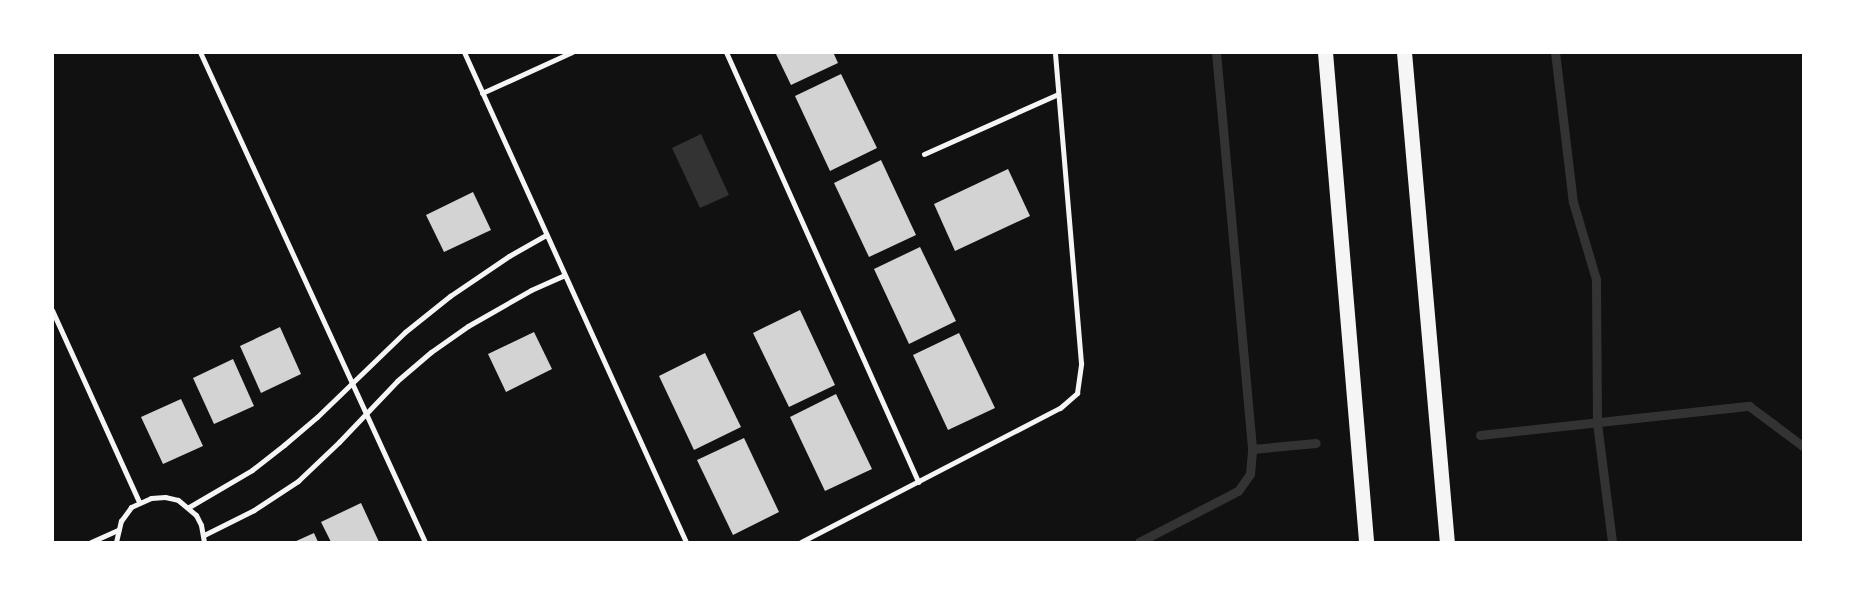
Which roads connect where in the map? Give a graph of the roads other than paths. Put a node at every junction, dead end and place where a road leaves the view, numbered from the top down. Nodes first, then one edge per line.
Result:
1 (200, 52) edge
2 (464, 52) edge
3 (572, 52) edge
4 (726, 52) edge
5 (1055, 52) edge
6 (1325, 52) edge
7 (1404, 52) edge
8 (482, 93) junction
9 (1058, 94) junction
10 (924, 154) dead end
11 (546, 235) junction
12 (564, 275) junction
13 (52, 310) edge
14 (352, 382) junction
15 (366, 412) junction
16 (918, 482) junction
17 (139, 502) junction
18 (189, 508) junction
19 (118, 530) junction
20 (204, 534) junction
21 (91, 542) edge
22 (116, 542) edge
23 (204, 542) edge
24 (425, 542) edge
25 (686, 542) edge
26 (801, 542) edge
27 (1366, 542) edge
28 (1447, 542) edge

1 - 14 street
2 - 8 street
3 - 8 street
4 - 16 street
5 - 9 street
6 - 27 highway
7 - 28 highway
8 - 11 street
9 - 10 street
9 - 16 street
11 - 12 street
11 - 14 street
12 - 15 street
12 - 25 street
13 - 17 street
14 - 15 street
14 - 18 street
15 - 20 street
15 - 24 street
16 - 26 street
17 - 18 street
17 - 19 street
18 - 20 street
19 - 21 street
19 - 22 street
20 - 23 street

